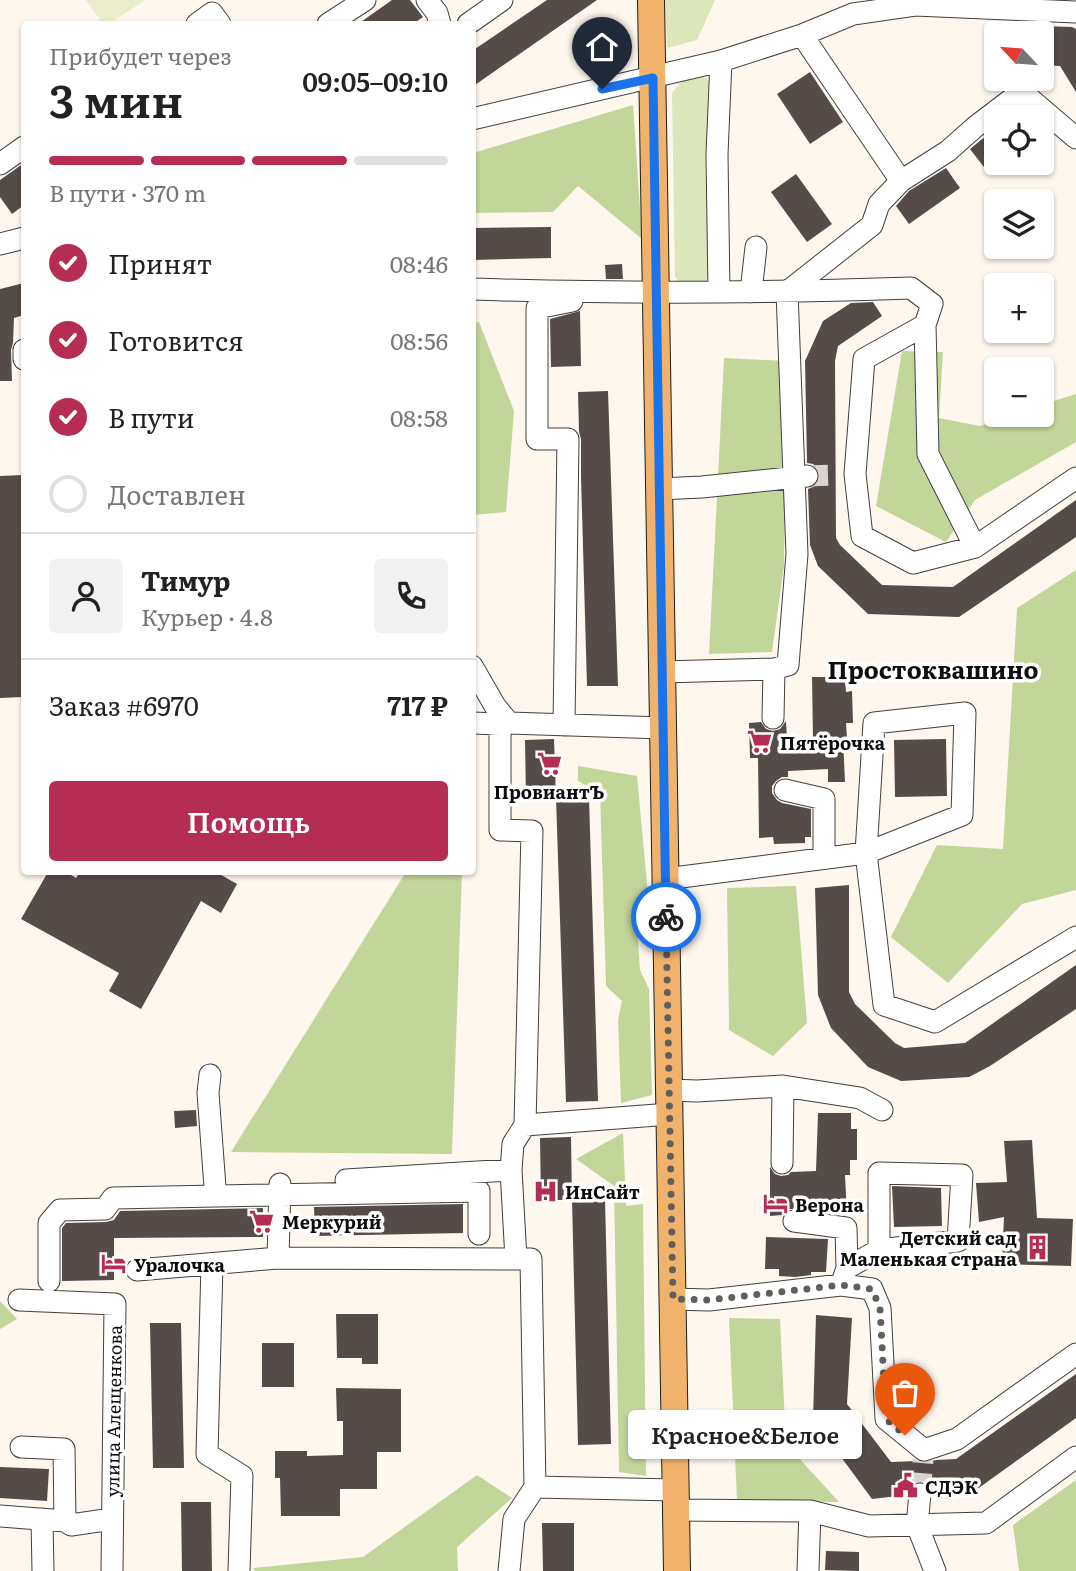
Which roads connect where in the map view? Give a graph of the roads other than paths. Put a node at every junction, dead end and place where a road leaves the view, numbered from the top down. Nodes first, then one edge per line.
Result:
1 (365, 0) edge
2 (427, 0) edge
3 (502, 0) edge
4 (651, 0) edge
5 (1076, 12) edge
6 (201, 21) edge
7 (218, 21) edge
8 (333, 21) edge
9 (439, 21) edge
10 (472, 21) edge
11 (802, 35) junction
12 (721, 61) junction
13 (653, 78) junction
14 (476, 116) edge
15 (1076, 138) edge
16 (21, 149) edge
17 (0, 164) edge
18 (901, 181) junction
19 (755, 247) dead end
20 (476, 289) edge
21 (719, 292) junction
22 (751, 292) junction
23 (788, 292) junction
24 (573, 293) junction
25 (656, 293) junction
26 (925, 326) junction
27 (801, 476) junction
28 (1076, 478) edge
29 (659, 489) junction
30 (975, 547) junction
31 (774, 669) junction
32 (662, 672) junction
33 (476, 673) edge
34 (773, 718) dead end
35 (476, 723) edge
36 (505, 723) junction
37 (564, 725) junction
38 (663, 728) junction
39 (785, 790) dead end
40 (866, 853) junction
41 (824, 858) junction
42 (666, 879) junction
43 (1076, 937) edge
44 (210, 1075) dead end
45 (783, 1086) junction
46 (669, 1102) junction
47 (882, 1110) dead end
48 (526, 1125) junction
49 (782, 1163) dead end
50 (511, 1170) junction
51 (215, 1187) junction
52 (279, 1190) junction
53 (99, 1191) dead end
54 (794, 1221) dead end
55 (479, 1234) dead end
56 (879, 1250) junction
57 (278, 1258) junction
58 (516, 1259) junction
59 (212, 1264) junction
60 (137, 1270) dead end
61 (844, 1277) junction
62 (49, 1282) dead end
63 (673, 1299) junction
64 (19, 1300) dead end
65 (1076, 1354) edge
66 (21, 1447) dead end
67 (1076, 1457) edge
68 (535, 1487) junction
69 (920, 1494) tunnel mouth
70 (676, 1500) junction
71 (810, 1511) junction
72 (0, 1516) edge
73 (42, 1519) junction
74 (112, 1519) junction
75 (65, 1521) junction
76 (917, 1525) junction
77 (43, 1571) edge
78 (112, 1571) edge
79 (239, 1571) edge
80 (509, 1571) edge
81 (677, 1571) edge
82 (808, 1571) edge
83 (935, 1571) edge

1 - 8 street
2 - 9 street
3 - 10 street
4 - 13 main road
5 - 11 street
6 - 7 street
11 - 12 street
11 - 18 street
12 - 13 street
12 - 21 street
13 - 14 street
13 - 25 main road
15 - 18 street
16 - 17 street
18 - 23 street
19 - 22 street
20 - 24 street
21 - 22 street
21 - 25 street
22 - 23 street
23 - 26 street
23 - 27 street
24 - 25 street
24 - 37 street
25 - 29 main road
26 - 30 street
26 - 30 street
27 - 29 street
27 - 31 street
28 - 30 street
29 - 32 main road
31 - 32 street
31 - 34 street
32 - 38 main road
33 - 36 street
35 - 36 street
36 - 37 street
36 - 48 street
37 - 38 street
38 - 42 main road
39 - 41 street
40 - 40 street
40 - 41 street
40 - 43 street
41 - 42 street
42 - 46 main road
44 - 51 street
45 - 46 street
45 - 47 street
45 - 49 street
46 - 48 street
46 - 63 main road
48 - 50 street
50 - 52 street
50 - 58 street
51 - 52 street
51 - 53 street
52 - 55 street
52 - 57 street
52 - 62 street
54 - 61 street
56 - 56 street
56 - 61 street
57 - 58 street
57 - 59 street
58 - 68 street
59 - 60 street
59 - 79 street
61 - 63 street
61 - 65 street
63 - 70 main road
64 - 74 street, улица Алещенкова
66 - 75 street
67 - 76 street
68 - 70 street
68 - 80 street
69 - 76 street
70 - 71 street
70 - 81 main road
71 - 76 street
71 - 82 street
72 - 73 street
73 - 75 street
73 - 77 street
74 - 75 street
74 - 78 street, улица Алещенкова
76 - 83 street

